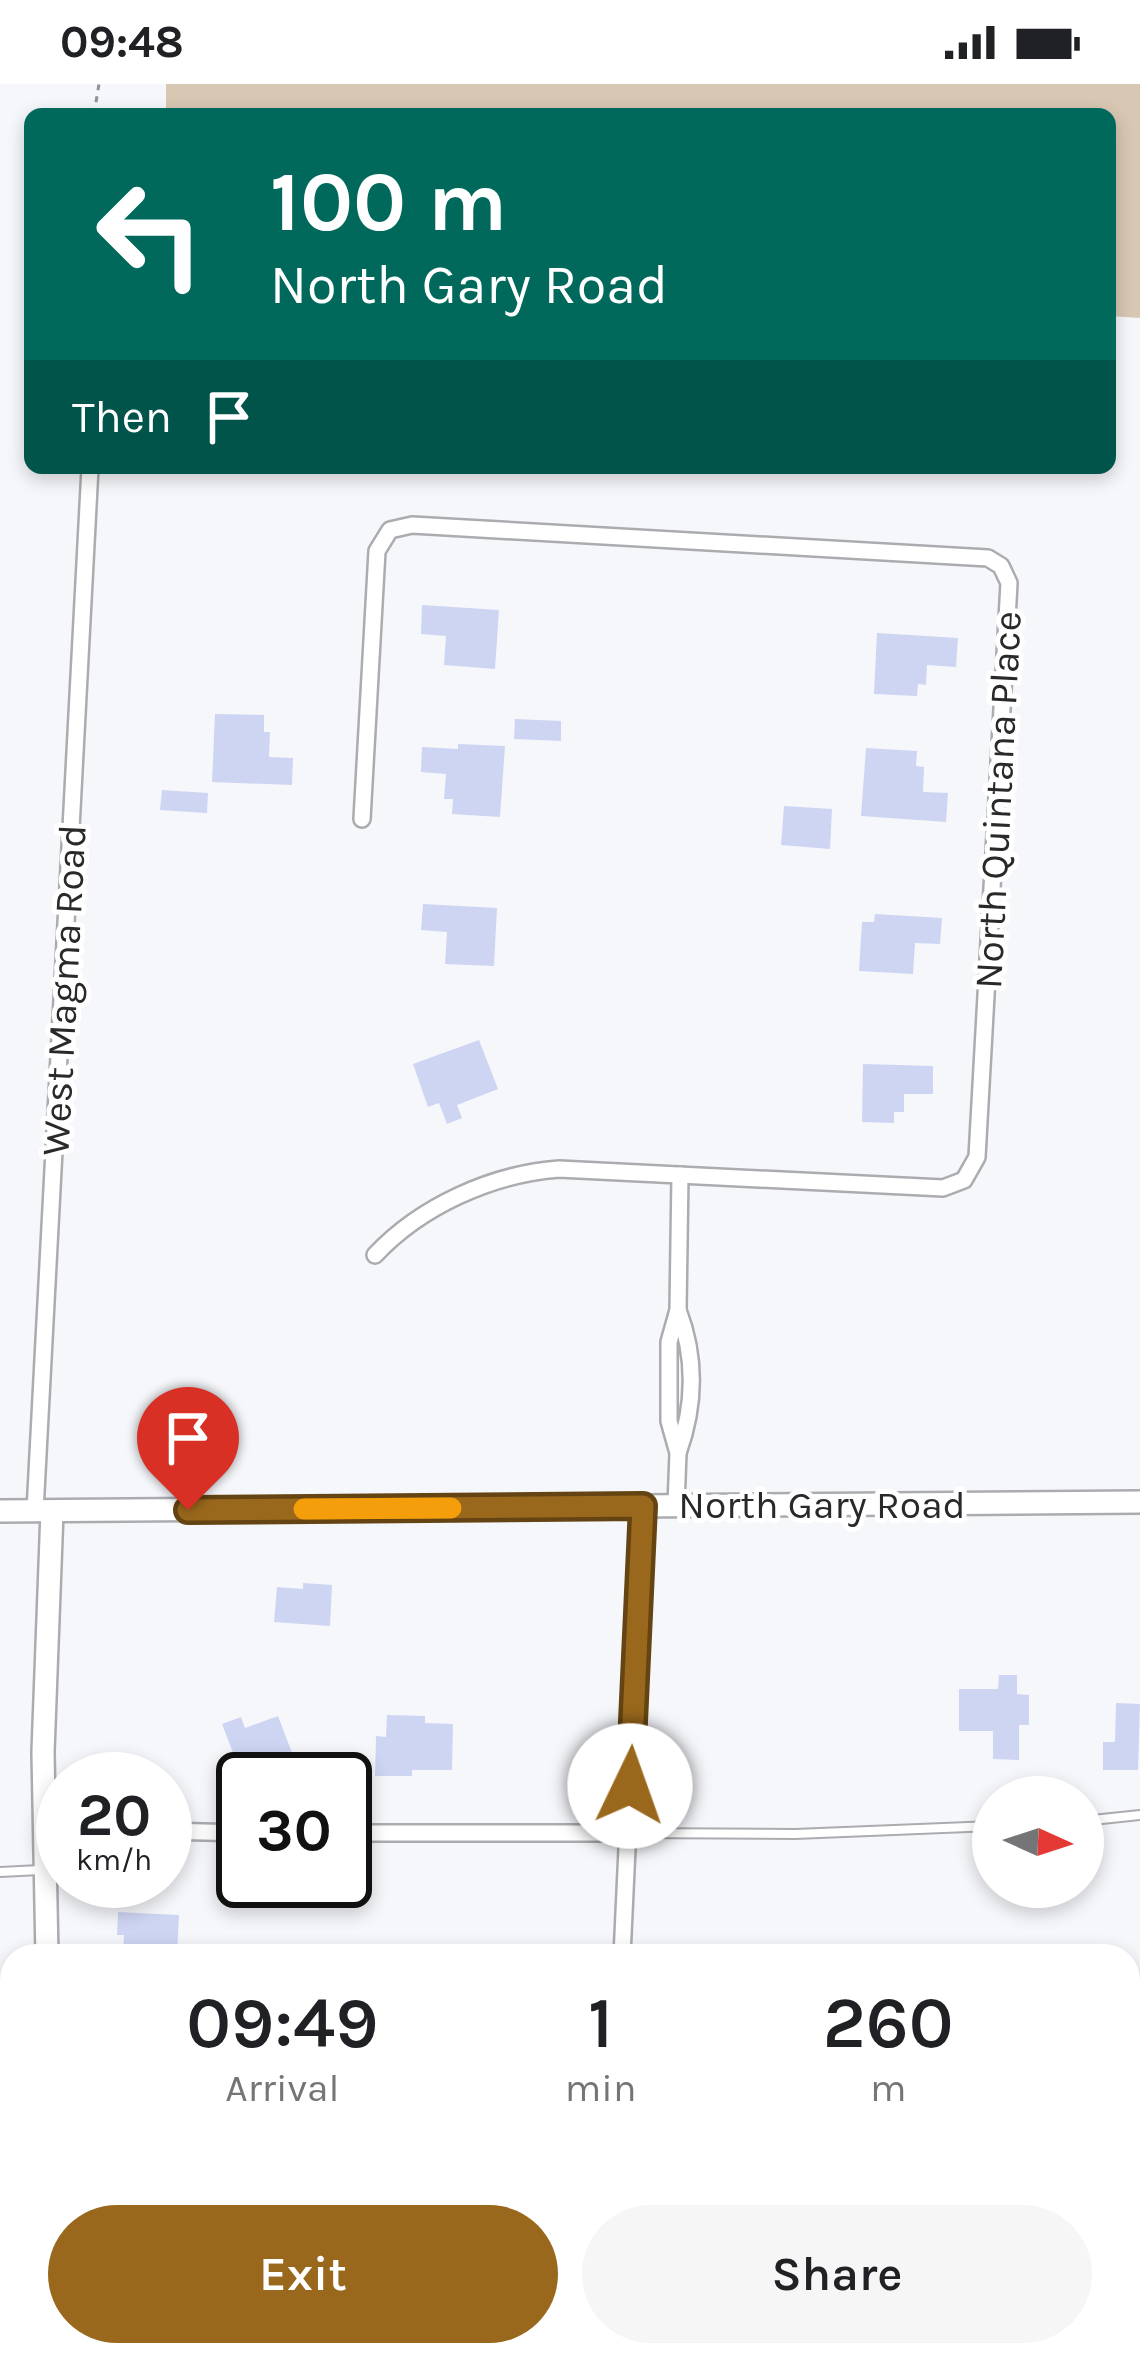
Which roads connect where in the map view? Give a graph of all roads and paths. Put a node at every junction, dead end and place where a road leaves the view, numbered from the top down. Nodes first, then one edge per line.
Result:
1 (90, 474) edge
2 (362, 819) dead end
3 (680, 1175) junction
4 (375, 1255) dead end
5 (1140, 1502) edge
6 (676, 1505) junction
7 (643, 1506) junction
8 (0, 1511) edge
9 (43, 1511) junction
10 (43, 1752) edge
11 (1140, 1815) edge
12 (1104, 1819) edge
13 (972, 1827) edge
14 (372, 1833) edge
15 (628, 1833) junction
16 (36, 1870) edge
17 (0, 1872) edge
18 (45, 1908) edge
19 (46, 1944) edge
20 (623, 1944) edge

1 - 9 street, West Magma Road
2 - 3 street, North Quintana Place
3 - 4 street, North Quintana Place
3 - 6 street
5 - 6 street, North Gary Road
6 - 7 street, North Gary Road
7 - 9 street, North Gary Road
7 - 15 street
8 - 9 street, North Gary Road
9 - 10 street
11 - 12 lane
13 - 15 lane
14 - 15 street
15 - 20 street
16 - 17 lane
18 - 19 street

